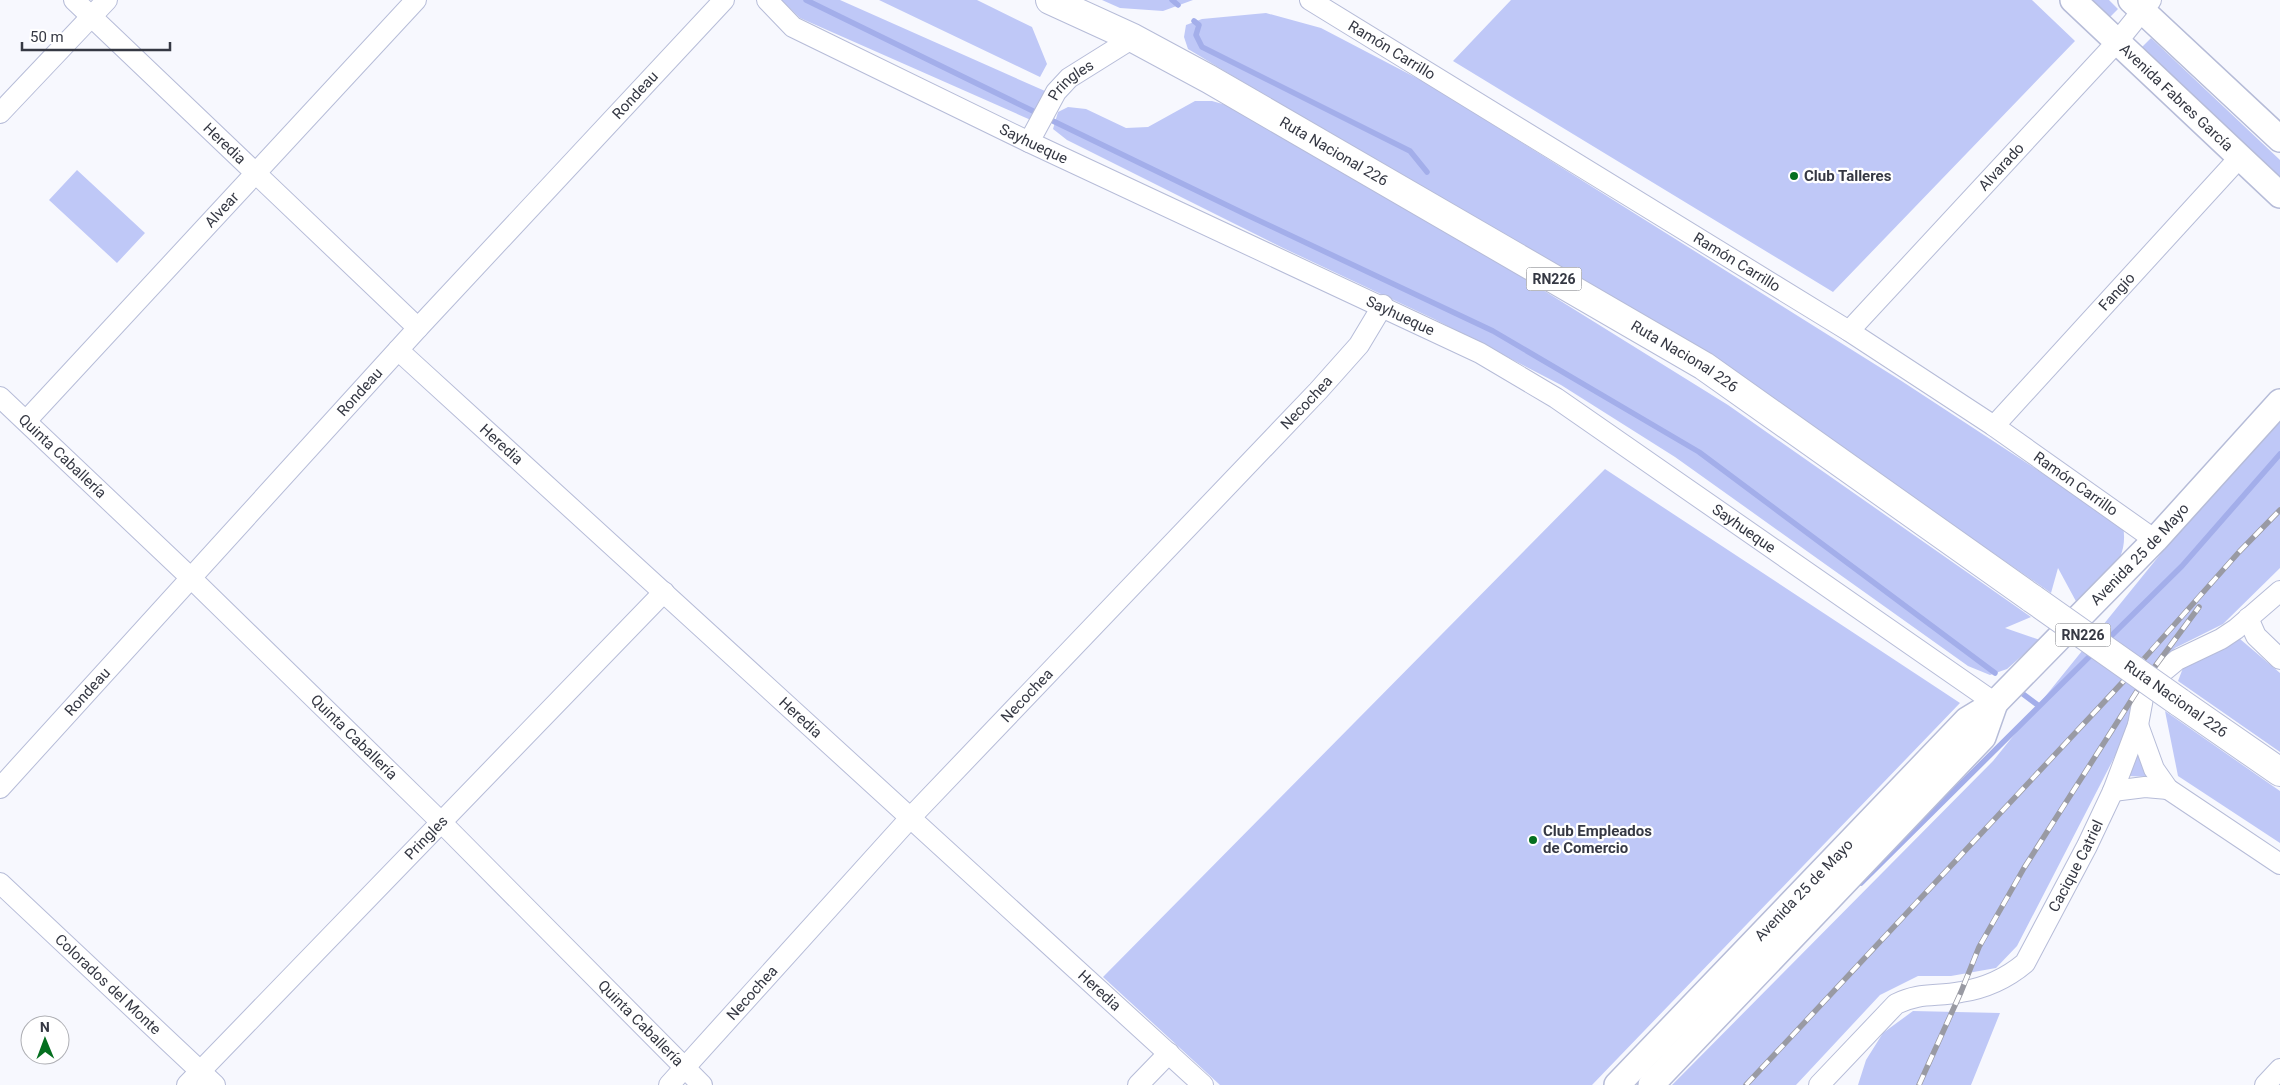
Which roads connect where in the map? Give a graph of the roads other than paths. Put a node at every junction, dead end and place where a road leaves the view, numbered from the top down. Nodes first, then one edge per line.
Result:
1 (74, 0) edge
2 (107, 0) edge
3 (416, 0) edge
4 (724, 0) edge
5 (767, 0) edge
6 (1050, 0) edge
7 (1310, 0) edge
8 (2073, 0) edge
9 (2141, 3) edge
10 (92, 16) junction
11 (1133, 38) junction
12 (2117, 42) junction
13 (0, 113) edge
14 (2280, 139) edge
15 (1029, 142) junction
16 (2240, 157) junction
17 (256, 173) junction
18 (2280, 195) edge
19 (1383, 305) junction
20 (418, 328) junction
21 (1849, 332) junction
22 (398, 350) junction
23 (0, 397) edge
24 (2280, 402) edge
25 (26, 421) junction
26 (1994, 426) junction
27 (2156, 540) junction
28 (191, 578) junction
29 (2280, 591) edge
30 (664, 592) junction
31 (2248, 618) junction
32 (2280, 659) edge
33 (1995, 703) junction
34 (2138, 725) junction
35 (2280, 772) edge
36 (0, 788) edge
37 (2168, 789) junction
38 (2113, 791) junction
39 (911, 817) junction
40 (442, 824) junction
41 (2280, 864) edge
42 (0, 883) edge
43 (1169, 1052) junction
44 (685, 1068) junction
45 (2280, 1069) edge
46 (201, 1080) edge
47 (669, 1085) edge
48 (702, 1085) edge
49 (1138, 1085) edge
50 (1202, 1085) edge
51 (1617, 1085) edge
52 (1651, 1085) edge
53 (1819, 1085) edge
54 (2265, 1085) edge

1 - 10 street, Heredia
2 - 10 street
3 - 17 street, Alvear
4 - 20 street, Rondeau
5 - 15 street, Sayhueque
6 - 11 highway, Ruta Nacional 226 / RN226
7 - 21 street, Ramón Carrillo
8 - 12 street, Avenida Fabres García
9 - 12 street, Alvarado
9 - 14 street
10 - 13 street
10 - 17 street, Heredia
11 - 15 street, Pringles
11 - 35 highway, Ruta Nacional 226 / RN226, bridge
12 - 16 street, Avenida Fabres García
12 - 21 street, Alvarado
15 - 19 street, Sayhueque
16 - 18 street, Avenida Fabres García
16 - 26 street, Fangio
17 - 20 street, Heredia
17 - 25 street, Alvear
19 - 33 street, Sayhueque
19 - 39 street, Necochea
20 - 22 street, Rondeau
21 - 26 street, Ramón Carrillo
22 - 28 street, Rondeau
22 - 30 street, Heredia
23 - 25 street, Quinta Caballería
24 - 27 street, Avenida 25 de Mayo
25 - 28 street, Quinta Caballería
26 - 27 street, Ramón Carrillo
27 - 33 street, Avenida 25 de Mayo
28 - 36 street, Rondeau
28 - 40 street, Quinta Caballería
29 - 31 street, Cacique Catriel
30 - 39 street, Heredia
30 - 40 street, Pringles
31 - 32 street
31 - 34 street, Cacique Catriel
33 - 51 street, Avenida 25 de Mayo
33 - 52 street, Avenida 25 de Mayo
34 - 37 street
34 - 38 street, Cacique Catriel
37 - 38 street
37 - 41 street
38 - 53 street, Cacique Catriel
39 - 43 street, Heredia
39 - 44 street, Necochea
40 - 44 street, Quinta Caballería
40 - 46 street, Pringles
42 - 46 street, Colorados del Monte
43 - 49 street
43 - 50 street, Heredia
44 - 47 street, Necochea
44 - 48 street, Quinta Caballería
45 - 54 street

